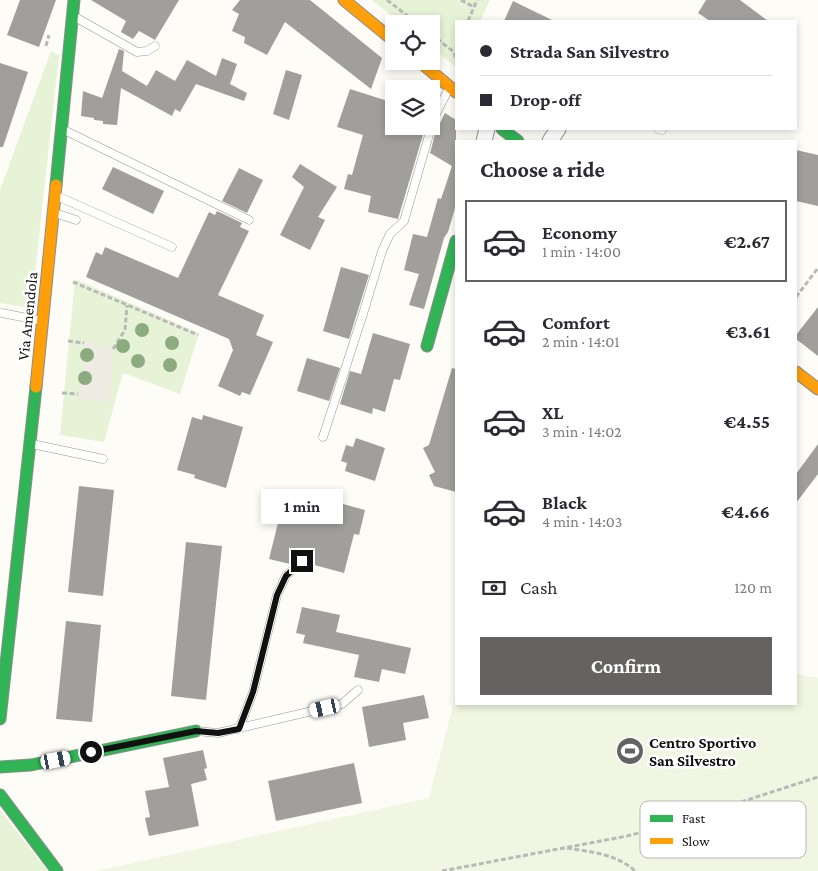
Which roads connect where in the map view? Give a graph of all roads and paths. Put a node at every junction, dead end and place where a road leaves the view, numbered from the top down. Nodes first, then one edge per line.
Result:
1 (74, 0) edge
2 (344, 0) edge
3 (387, 0) edge
4 (461, 0) edge
5 (477, 0) edge
6 (474, 7) junction
7 (406, 15) edge
8 (72, 16) junction
9 (468, 20) edge
10 (385, 33) edge
11 (440, 40) edge
12 (155, 46) dead end
13 (455, 50) edge
14 (430, 70) edge
15 (453, 89) edge
16 (61, 129) junction
17 (503, 130) edge
18 (517, 140) edge
19 (54, 195) junction
20 (53, 212) junction
21 (76, 220) dead end
22 (249, 220) dead end
23 (455, 245) edge
24 (172, 246) dead end
25 (818, 268) edge
26 (73, 282) dead end
27 (797, 296) edge
28 (127, 305) junction
29 (2, 313) dead end
30 (43, 321) junction
31 (198, 335) dead end
32 (68, 341) dead end
33 (84, 343) dead end
34 (427, 346) dead end
35 (113, 349) dead end
36 (797, 373) edge
37 (818, 389) edge
38 (62, 393) dead end
39 (78, 394) dead end
40 (323, 437) dead end
41 (29, 444) junction
42 (103, 459) dead end
43 (302, 561) dead end
44 (5, 633) edge
45 (358, 690) dead end
46 (0, 719) edge
47 (239, 729) junction
48 (196, 731) joint
49 (0, 767) edge
50 (818, 778) edge
51 (0, 794) edge
52 (746, 801) edge
53 (640, 833) edge
54 (564, 847) junction
55 (57, 871) edge
56 (442, 871) edge
57 (635, 871) edge

1 - 8 street, Via Amendola
2 - 10 street
3 - 7 path
4 - 6 path
5 - 6 path
6 - 9 path
8 - 12 lane
8 - 16 street, Via Amendola
11 - 13 path
14 - 15 street
15 - 40 lane
16 - 19 street, Via Amendola
16 - 22 lane
17 - 18 street
19 - 20 street, Via Amendola
19 - 24 lane
20 - 21 lane
20 - 30 street, Via Amendola
23 - 34 street
25 - 27 path
26 - 28 path
28 - 31 path
28 - 35 path
29 - 30 lane
30 - 41 street, Via Amendola
32 - 33 path
36 - 37 street
38 - 39 path
41 - 42 lane
41 - 44 street, Via Amendola
43 - 47 lane
44 - 46 street, Via Amendola
45 - 47 lane
47 - 48 lane
48 - 49 street
50 - 52 path
51 - 55 street
53 - 54 path
54 - 56 path
54 - 57 path

